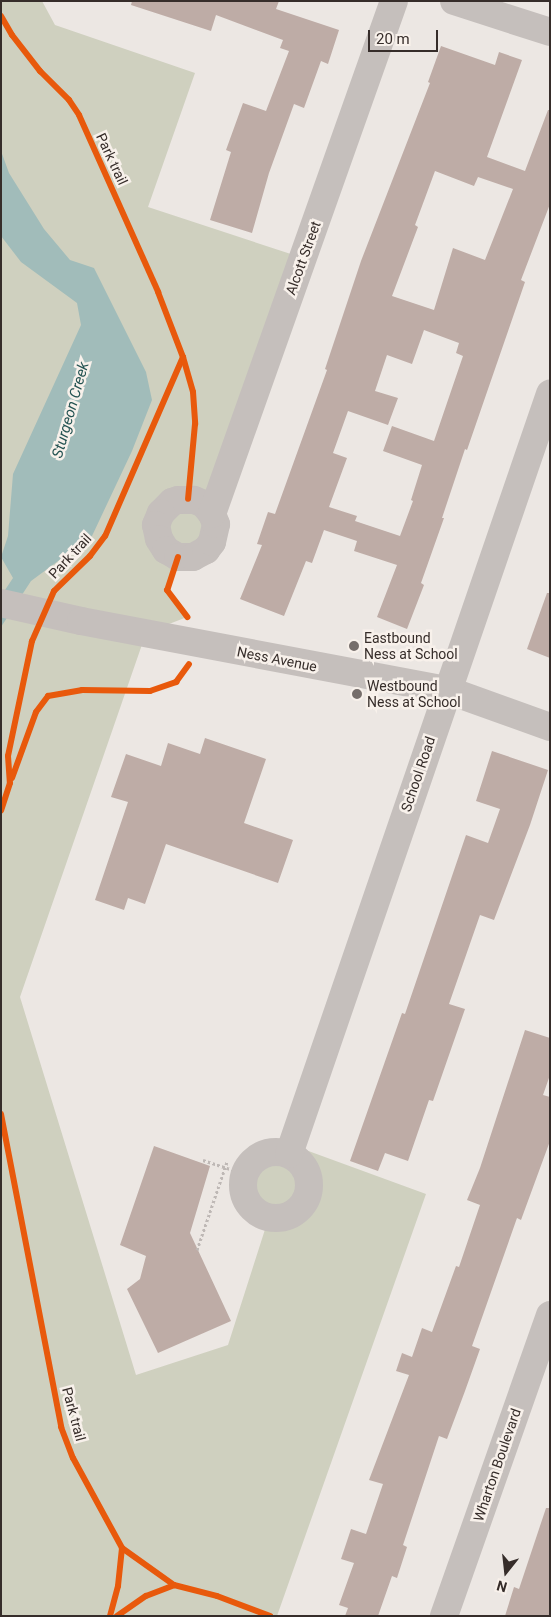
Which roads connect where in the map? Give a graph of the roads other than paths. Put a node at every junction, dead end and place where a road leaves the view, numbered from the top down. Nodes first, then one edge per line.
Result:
1 (394, 1) edge
2 (454, 1) edge
3 (550, 32) edge
4 (550, 394) edge
5 (212, 514) dead end
6 (1, 604) edge
7 (447, 690) junction
8 (550, 727) edge
9 (289, 1154) junction
10 (550, 1315) edge
11 (444, 1616) edge

1 - 5 street, Alcott Street
2 - 3 street
4 - 7 street, School Road
6 - 7 street, Ness Avenue
7 - 8 street, Ness Avenue
7 - 9 street, School Road
9 - 9 street
10 - 11 street, Wharton Boulevard

